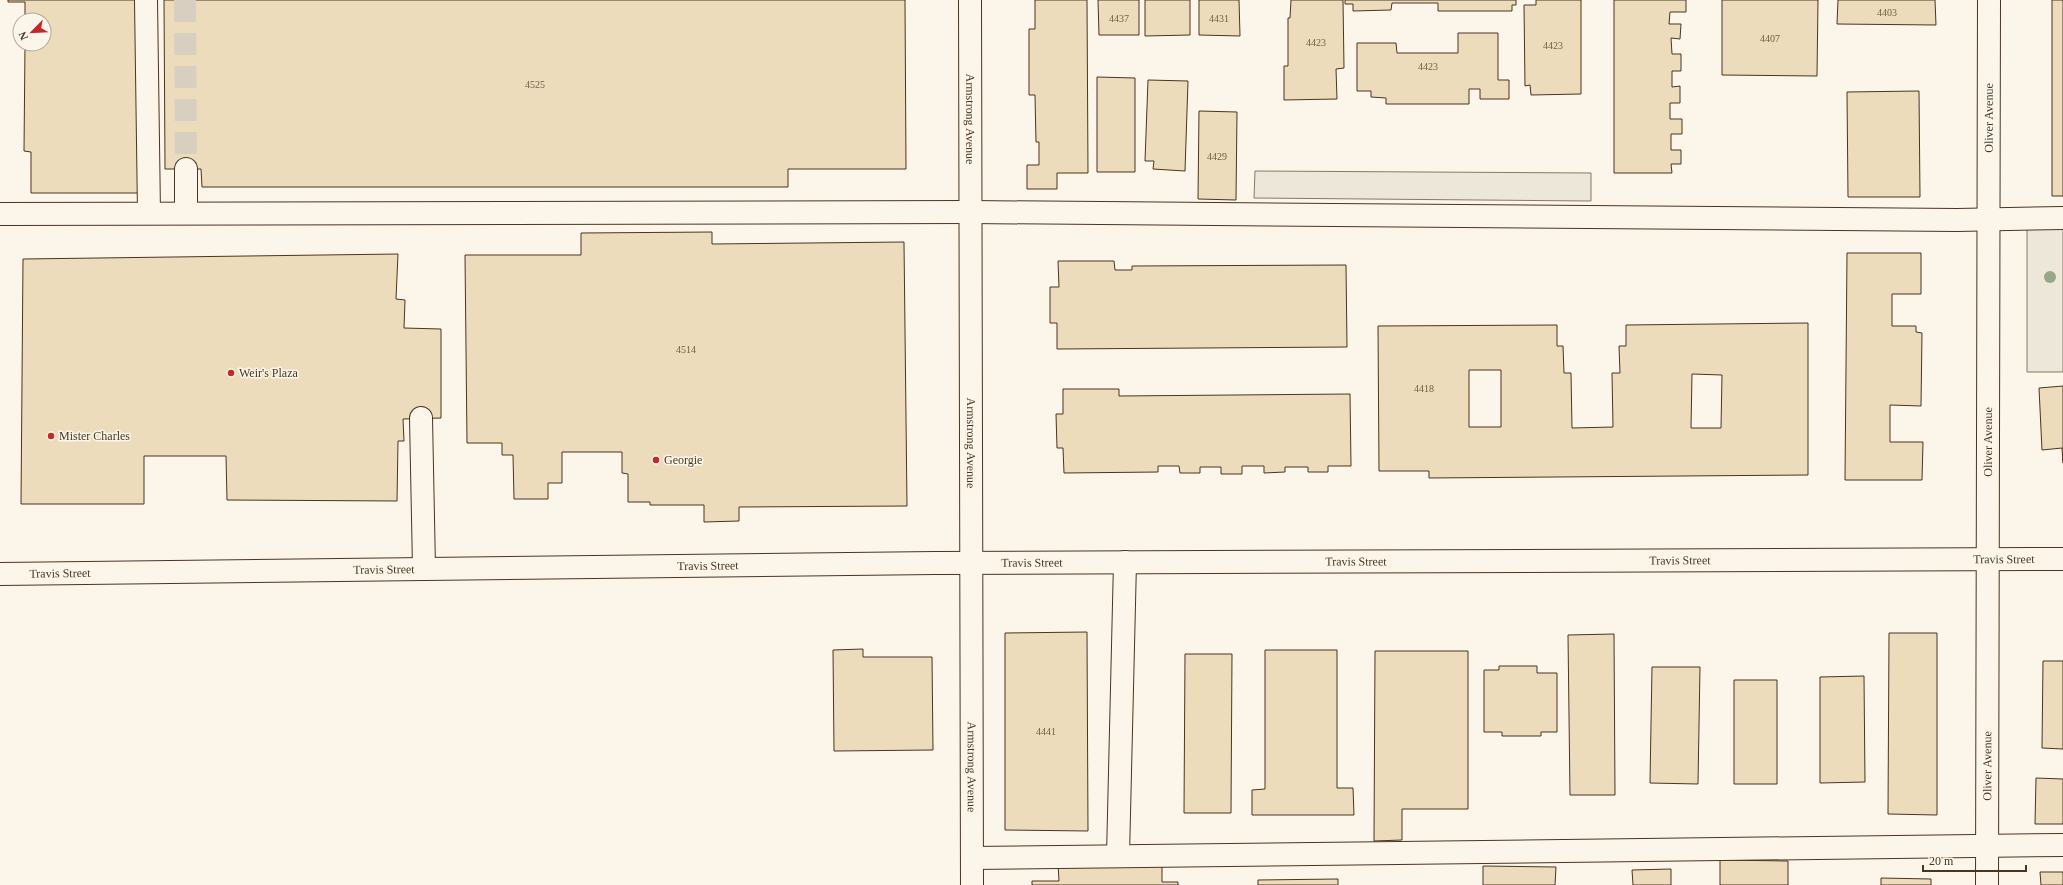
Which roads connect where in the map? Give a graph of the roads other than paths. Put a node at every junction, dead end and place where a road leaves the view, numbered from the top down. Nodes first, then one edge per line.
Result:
1 (146, 0) edge
2 (970, 0) edge
3 (1989, 0) edge
4 (186, 169) tunnel mouth
5 (971, 212) junction
6 (186, 213) junction
7 (0, 214) edge
8 (149, 214) junction
9 (2063, 218) edge
10 (1988, 220) junction
11 (421, 418) dead end
12 (1988, 558) junction
13 (2063, 559) edge
14 (1126, 562) junction
15 (971, 563) junction
16 (424, 568) junction
17 (0, 574) edge
18 (2063, 845) edge
19 (1987, 846) junction
20 (1118, 856) junction
21 (972, 858) junction
22 (972, 885) edge
23 (1987, 885) edge

1 - 8 street
2 - 5 street, Armstrong Avenue
3 - 10 street, Oliver Avenue
4 - 6 street
5 - 6 street
5 - 10 street
5 - 15 street, Armstrong Avenue
6 - 8 street
7 - 8 street
9 - 10 street
10 - 12 street, Oliver Avenue
11 - 16 street
12 - 13 street, Travis Street
12 - 14 street, Travis Street
12 - 19 street, Oliver Avenue
14 - 15 street, Travis Street
14 - 20 street
15 - 16 street, Travis Street
15 - 21 street, Armstrong Avenue
16 - 17 street, Travis Street
18 - 19 street
19 - 20 street
19 - 23 street, Oliver Avenue
20 - 21 street
21 - 22 street, Armstrong Avenue

